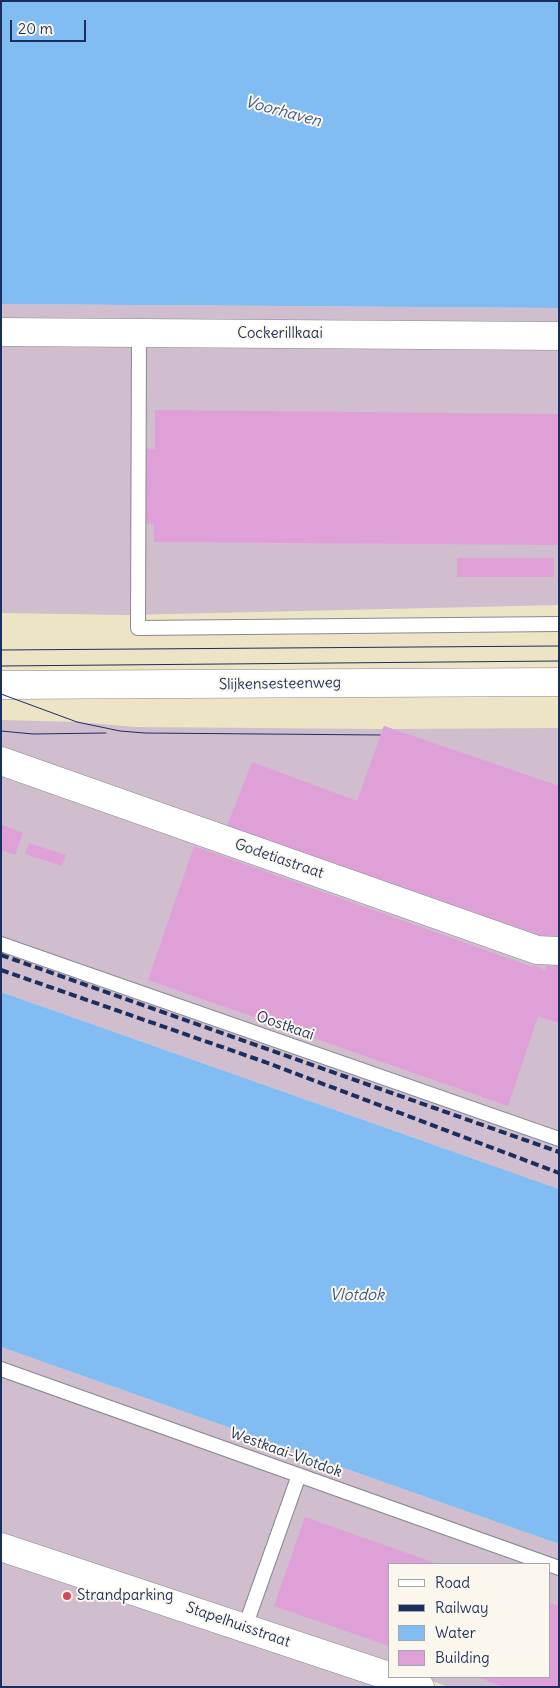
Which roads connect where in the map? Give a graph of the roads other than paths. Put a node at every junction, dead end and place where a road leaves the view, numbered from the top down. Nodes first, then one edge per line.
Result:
1 (1, 332) edge
2 (139, 333) junction
3 (559, 336) edge
4 (559, 624) edge
5 (559, 682) edge
6 (1, 685) edge
7 (1, 761) edge
8 (1, 944) edge
9 (559, 951) edge
10 (559, 1139) edge
11 (1, 1370) edge
12 (299, 1475) junction
13 (1, 1547) edge
14 (545, 1563) edge
15 (244, 1627) junction
16 (388, 1675) edge
17 (395, 1678) edge
18 (420, 1687) edge

1 - 2 street, Cockerillkaai
2 - 3 street, Cockerillkaai
2 - 4 lane
5 - 6 street, Slijkensesteenweg
7 - 9 street, Godetiastraat
8 - 10 lane, Oostkaai
11 - 12 lane, Westkaai-Vlotdok
12 - 14 lane, Westkaai-Vlotdok
12 - 15 lane
13 - 15 street, Stapelhuisstraat
15 - 16 street, Stapelhuisstraat
17 - 18 street, Stapelhuisstraat

